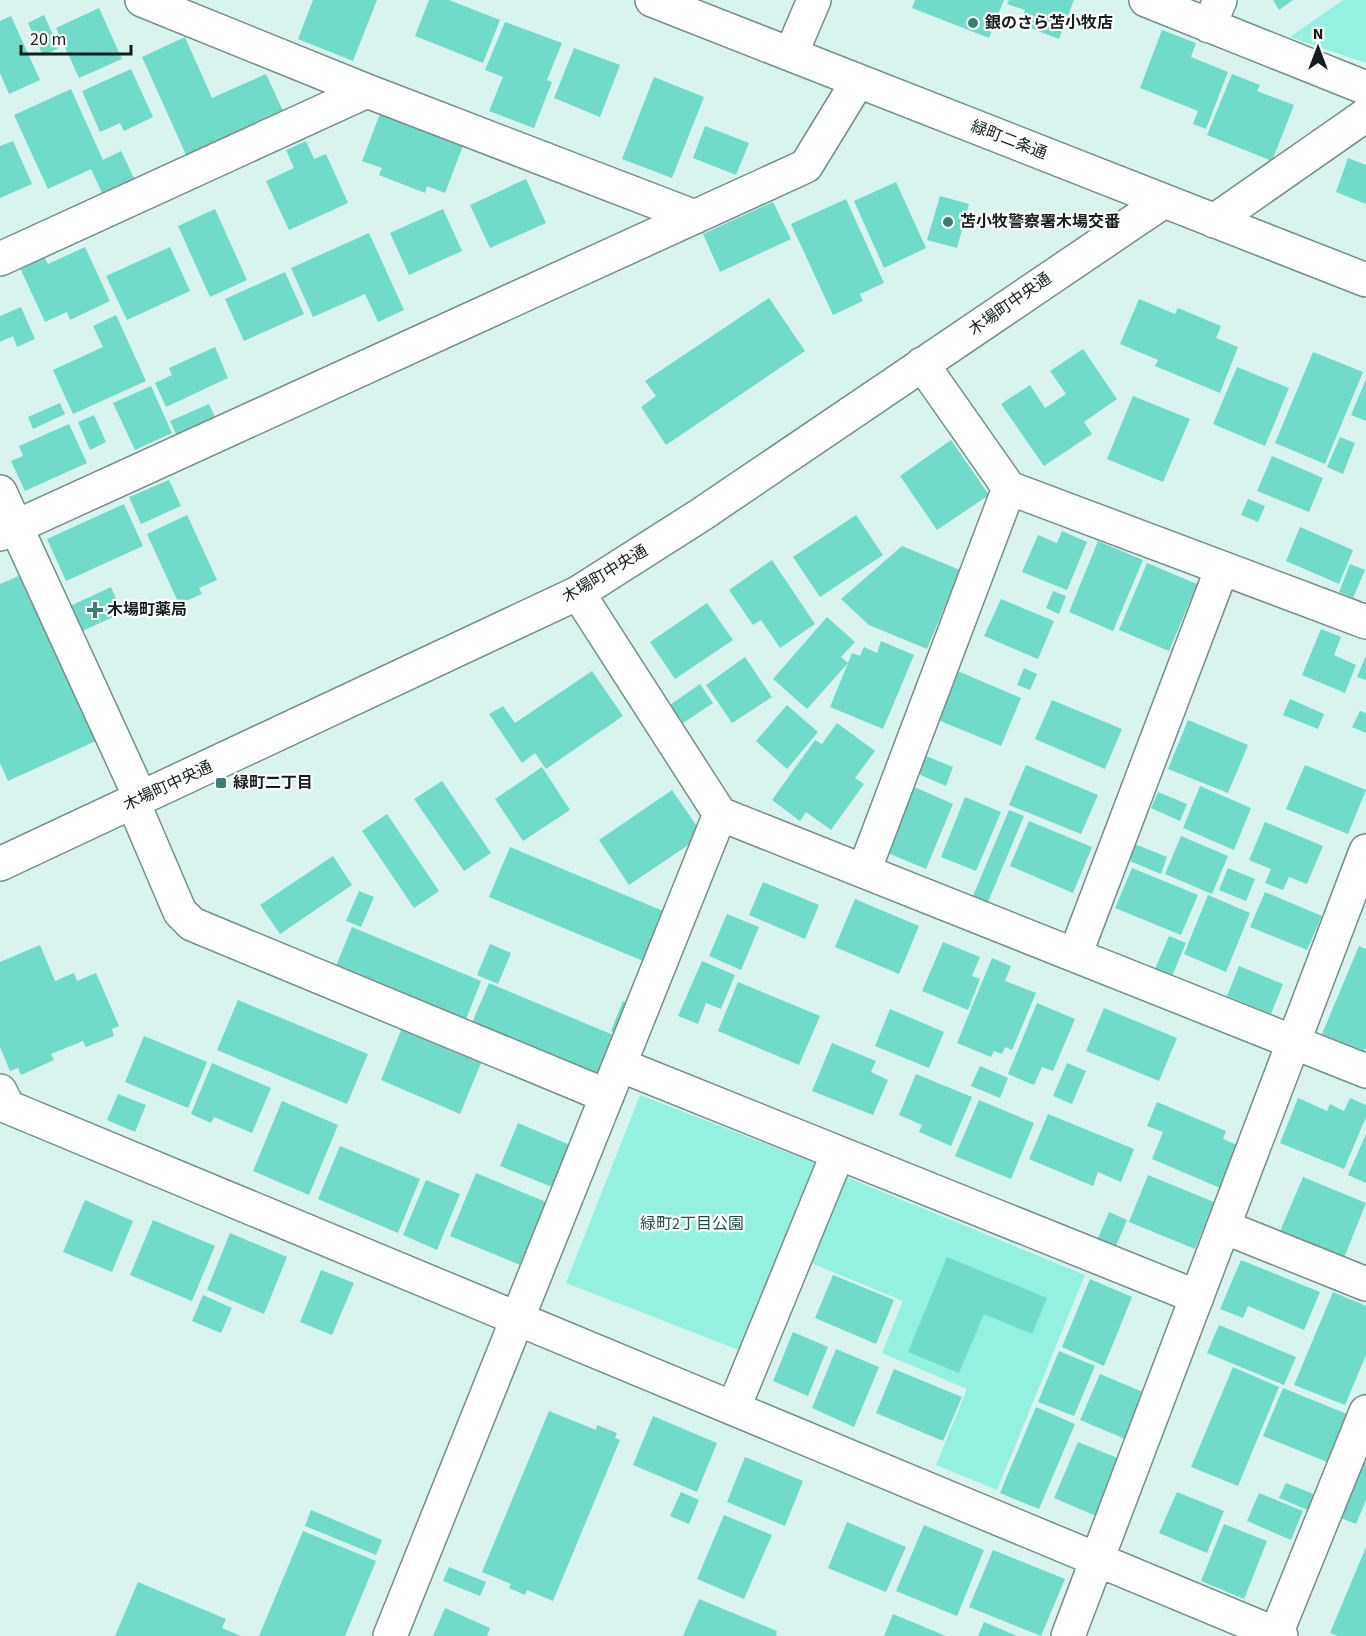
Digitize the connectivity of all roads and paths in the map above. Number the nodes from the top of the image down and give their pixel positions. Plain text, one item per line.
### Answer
1 (142, 0) edge
2 (652, 0) edge
3 (813, 0) edge
4 (1146, 0) edge
5 (1215, 13) edge
6 (791, 54) junction
7 (858, 81) junction
8 (1366, 88) edge
9 (367, 91) junction
10 (1366, 115) edge
11 (1164, 201) junction
12 (695, 217) junction
13 (1214, 220) junction
14 (0, 259) edge
15 (1366, 280) edge
16 (922, 364) junction
17 (1009, 488) junction
18 (0, 492) edge
19 (8, 530) edge
20 (1222, 568) junction
21 (578, 593) junction
22 (1366, 622) edge
23 (137, 801) junction
24 (720, 814) junction
25 (1366, 851) edge
26 (0, 864) edge
27 (864, 871) junction
28 (1075, 955) junction
29 (1294, 1043) junction
30 (620, 1065) junction
31 (1366, 1071) edge
32 (0, 1091) edge
33 (607, 1096) junction
34 (838, 1153) junction
35 (1224, 1227) junction
36 (1366, 1284) edge
37 (1197, 1297) junction
38 (518, 1318) junction
39 (734, 1407) junction
40 (1366, 1412) edge
41 (1097, 1559) junction
42 (1279, 1635) edge
43 (390, 1636) edge
44 (1068, 1636) edge

1 - 9 street
2 - 6 street, 緑町二条通
3 - 6 street
4 - 5 street
5 - 8 street
6 - 7 street, 緑町二条通
7 - 11 street, 緑町二条通
7 - 12 street
9 - 12 street
9 - 14 street
10 - 13 street
11 - 13 street, 緑町二条通
11 - 16 street, 木場町中央通
12 - 19 street
13 - 15 street, 緑町二条通
16 - 17 street
16 - 21 street, 木場町中央通
17 - 20 street
17 - 27 street
18 - 19 street
19 - 23 street
20 - 22 street
20 - 28 street
21 - 23 street, 木場町中央通
21 - 24 street
23 - 26 street, 木場町中央通
23 - 33 street
24 - 27 street
24 - 30 street
25 - 29 street
27 - 28 street
28 - 29 street
29 - 31 street
29 - 35 street
30 - 33 street
30 - 34 street
32 - 38 street
33 - 38 street
34 - 37 street
34 - 39 street
35 - 36 street
35 - 37 street
37 - 41 street
38 - 39 street
38 - 43 street
39 - 41 street
40 - 42 street
41 - 42 street
41 - 44 street

